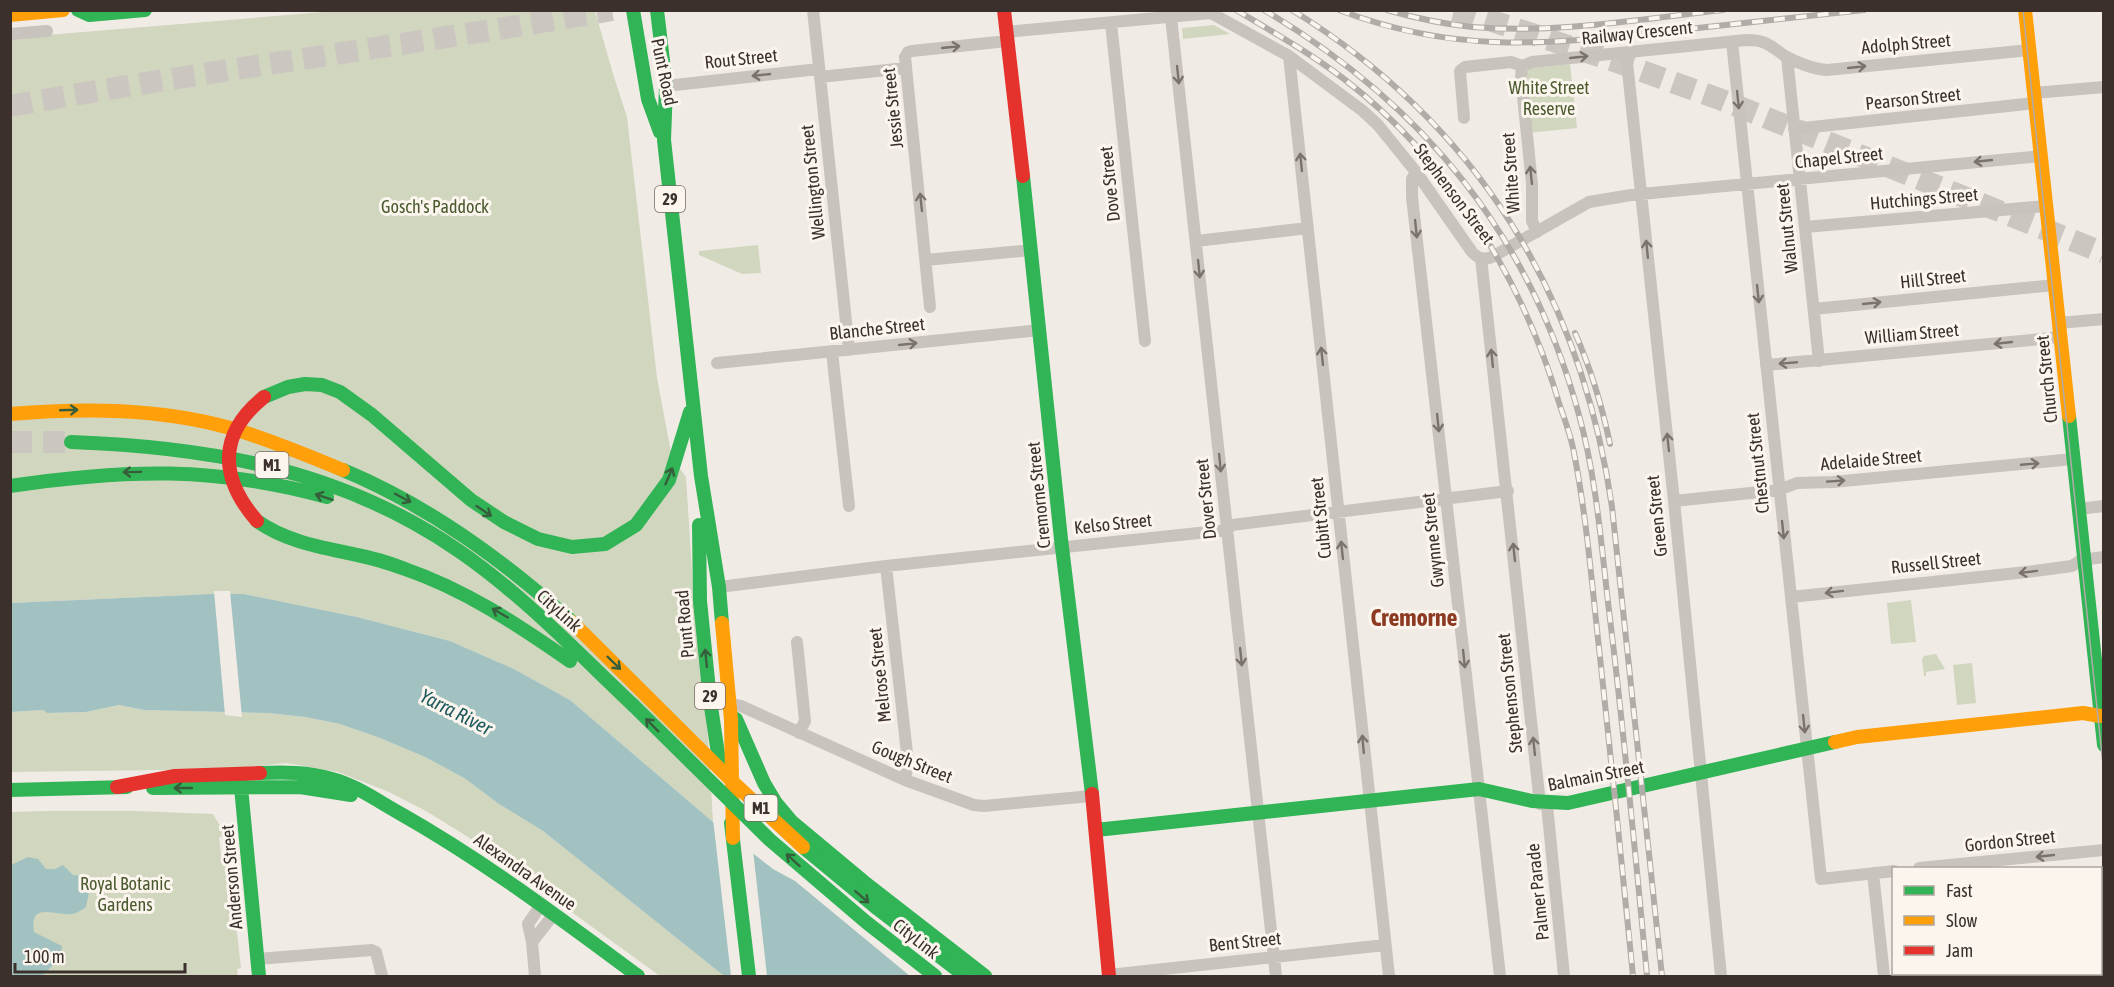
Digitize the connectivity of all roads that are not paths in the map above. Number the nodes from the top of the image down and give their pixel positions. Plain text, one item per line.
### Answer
1 (63, 10) edge
2 (78, 10) edge
3 (145, 10) edge
4 (633, 10) edge
5 (657, 10) edge
6 (813, 10) edge
7 (1004, 10) edge
8 (2027, 11) edge
9 (10, 15) edge
10 (1171, 17) junction
11 (1111, 22) junction
12 (47, 31) dead end
13 (10, 34) edge
14 (1007, 37) junction
15 (1732, 42) junction
16 (2030, 50) junction
17 (1626, 53) junction
18 (1289, 56) junction
19 (1787, 57) junction
20 (1522, 66) junction
21 (906, 68) junction
22 (820, 73) junction
23 (666, 86) junction
24 (2103, 87) edge
25 (2035, 98) junction
26 (1464, 118) dead end
27 (1794, 129) junction
28 (664, 141) junction
29 (2041, 156) junction
30 (1416, 172) junction
31 (1800, 180) junction
32 (1746, 185) junction
33 (1641, 195) junction
34 (2046, 206) junction
35 (1805, 227) junction
36 (1308, 228) junction
37 (1538, 232) junction
38 (1196, 241) junction
39 (1031, 250) junction
40 (1481, 258) junction
41 (926, 260) junction
42 (2055, 285) junction
43 (930, 307) dead end
44 (1814, 309) junction
45 (2103, 319) edge
46 (2059, 328) junction
47 (1040, 330) junction
48 (1145, 341) dead end
49 (849, 350) junction
50 (832, 352) junction
51 (1819, 361) junction
52 (717, 363) dead end
53 (1766, 365) junction
54 (693, 400) junction
55 (10, 414) edge
56 (70, 442) tunnel mouth
57 (2073, 459) junction
58 (701, 476) junction
59 (10, 486) edge
60 (1779, 490) junction
61 (1508, 491) junction
62 (1446, 499) junction
63 (1674, 501) junction
64 (849, 506) dead end
65 (2103, 506) edge
66 (2078, 509) junction
67 (1338, 512) junction
68 (1227, 530) junction
69 (1062, 548) junction
70 (457, 550) junction
71 (2103, 557) edge
72 (2084, 560) junction
73 (886, 566) junction
74 (719, 587) junction
75 (1791, 597) junction
76 (797, 642) dead end
77 (730, 704) junction
78 (633, 705) junction
79 (2102, 715) edge
80 (799, 733) junction
81 (2103, 745) edge
82 (1808, 748) junction
83 (1700, 773) junction
84 (240, 774) junction
85 (905, 780) junction
86 (117, 787) junction
87 (242, 788) junction
88 (1479, 789) junction
89 (10, 790) edge
90 (1091, 796) junction
91 (1369, 802) junction
92 (1544, 804) junction
93 (386, 805) junction
94 (1258, 813) junction
95 (732, 821) junction
96 (1096, 830) junction
97 (2103, 850) edge
98 (1929, 867) edge
99 (1892, 871) edge
100 (1873, 873) junction
101 (541, 905) junction
102 (554, 914) junction
103 (532, 942) junction
104 (1385, 945) junction
105 (1274, 957) junction
106 (257, 959) junction
107 (259, 976) edge
108 (382, 976) edge
109 (535, 976) edge
110 (638, 976) edge
111 (749, 976) edge
112 (935, 976) edge
113 (965, 976) edge
114 (985, 976) edge
115 (1109, 976) edge
116 (1275, 976) edge
117 (1389, 976) edge
118 (1500, 976) edge
119 (1564, 976) edge
120 (1721, 976) edge
121 (1884, 976) edge

1 - 9 main road
2 - 3 main road
4 - 28 main road, Punt Road / 29
5 - 23 main road, Punt Road / 29
6 - 22 street, Wellington Street
7 - 14 main road, Cremorne Street
8 - 16 main road, Church Street
10 - 11 street, Stephenson Street
10 - 18 street, Stephenson Street
10 -> 38 street, Dover Street
11 - 14 street, Stephenson Street
11 - 48 street, Dove Street
12 - 13 street
21 -> 14 street, Jessie Street
14 - 39 main road, Cremorne Street
15 - 17 street, Railway Crescent
15 - 19 street, Railway Crescent
15 -> 32 street, Chestnut Street
19 -> 16 street, Adolph Street
16 - 25 main road, Church Street
20 -> 17 street, Railway Crescent
17 - 33 street, Green Street
18 - 30 street, Stephenson Street
36 -> 18 street, Cubitt Street
19 - 27 street, Walnut Street
20 - 26 street
37 -> 20 street, White Street
21 - 22 street, Rout Street
41 -> 21 street, Jessie Street
22 -> 23 street, Rout Street
22 - 49 street, Wellington Street
23 - 28 main road, Punt Road / 29
24 - 25 street, Pearson Street
25 - 27 street, Pearson Street
25 - 29 main road, Church Street
27 - 31 street, Walnut Street
28 - 54 main road, Punt Road / 29
29 -> 31 street, Chapel Street
29 - 34 main road, Church Street
30 - 40 street, Stephenson Street
30 -> 62 street, Gwynne Street
31 - 32 street, Chapel Street
31 - 35 street, Walnut Street
32 - 33 street, Chapel Street
32 -> 53 street, Chestnut Street
33 - 37 street, Chapel Street
63 -> 33 street, Green Street
34 - 35 street, Hutchings Street
34 - 42 main road, Church Street
35 - 44 street, Walnut Street
36 - 38 street
67 -> 36 street, Cubitt Street
37 - 40 street, Chapel Street
38 -> 68 street, Dover Street
39 - 41 street
39 - 47 main road, Cremorne Street
61 -> 40 street, Stephenson Street
41 - 43 street, Jessie Street
44 -> 42 street, Hill Street
42 - 46 main road, Church Street
44 - 51 street, Walnut Street
45 - 46 street, William Street
46 -> 51 street, William Street
46 - 57 main road, Church Street
49 -> 47 street, Blanche Street
47 - 69 main road, Cremorne Street
49 - 50 street, Blanche Street
50 - 52 street, Blanche Street
50 - 64 street
51 -> 53 street, William Street
53 - 60 street, Chestnut Street
54 - 58 main road, Punt Road / 29
78 -> 54 main road, bridge
55 -> 113 main road, M1, bridge
56 - 70 main road, CityLink / M1
60 -> 57 street, Adelaide Street
57 - 66 main road, Church Street
58 - 74 main road, Punt Road / 29
95 -> 58 main road, Punt Road / 29
70 -> 59 main road
60 - 63 street, Adelaide Street
60 -> 75 street, Chestnut Street
61 - 62 street, Kelso Street
92 -> 61 street, Stephenson Street
62 - 67 street, Kelso Street
62 -> 88 street, Gwynne Street
63 - 83 street, Green Street
65 - 66 street
66 - 72 main road, Church Street
67 - 68 street, Kelso Street
91 -> 67 street, Cubitt Street
68 - 69 street, Kelso Street
68 -> 94 street, Dover Street
69 - 73 street, Kelso Street
69 - 90 main road, Cremorne Street
70 - 78 main road, CityLink / M1
71 - 72 street, Russell Street
72 -> 75 street, Russell Street
72 - 79 main road, Church Street
73 - 74 street, Kelso Street
73 - 85 street, Melrose Street
74 - 77 main road, Punt Road / 29
75 -> 82 street, Chestnut Street
76 - 80 street
77 - 80 street, Gough Street
77 - 95 main road, Punt Road / 29
77 - 114 main road
112 -> 78 main road, CityLink / M1, bridge
79 - 81 main road, Church Street
79 - 82 main road, Balmain Street
80 - 85 street, Gough Street
82 - 83 main road, Balmain Street
82 - 100 street, Chestnut Street
83 - 92 main road, Balmain Street
83 - 120 street, Green Street
84 - 86 main road, Alexandra Avenue
84 - 87 main road, Anderson Street
84 - 93 main road, Alexandra Avenue
85 - 90 street, Gough Street
87 -> 86 main road, Alexandra Avenue
86 - 89 main road, Alexandra Avenue
87 - 93 main road, Alexandra Avenue
87 - 106 main road, Anderson Street
88 - 91 main road, Balmain Street
88 - 92 main road, Balmain Street
88 - 118 street, Gwynne Street
90 - 96 main road, Cremorne Street
91 - 94 main road, Balmain Street
91 - 104 street, Cubitt Street
92 - 119 street, Palmer Parade
93 - 101 main road, Alexandra Avenue
94 - 96 main road, Balmain Street
94 - 105 street, Dover Street
95 - 111 main road, Punt Road / 29
96 - 115 main road, Cremorne Street
97 -> 98 street, Gordon Street
99 - 100 street
100 - 121 street
101 - 102 main road, Alexandra Avenue
101 - 103 street
102 - 103 street
102 - 110 main road, Alexandra Avenue
103 - 109 street
104 - 105 street, Bent Street
104 - 117 street, Cubitt Street
105 - 115 street, Bent Street
105 - 116 street, Dover Street
106 - 107 main road, Anderson Street
106 - 108 street

